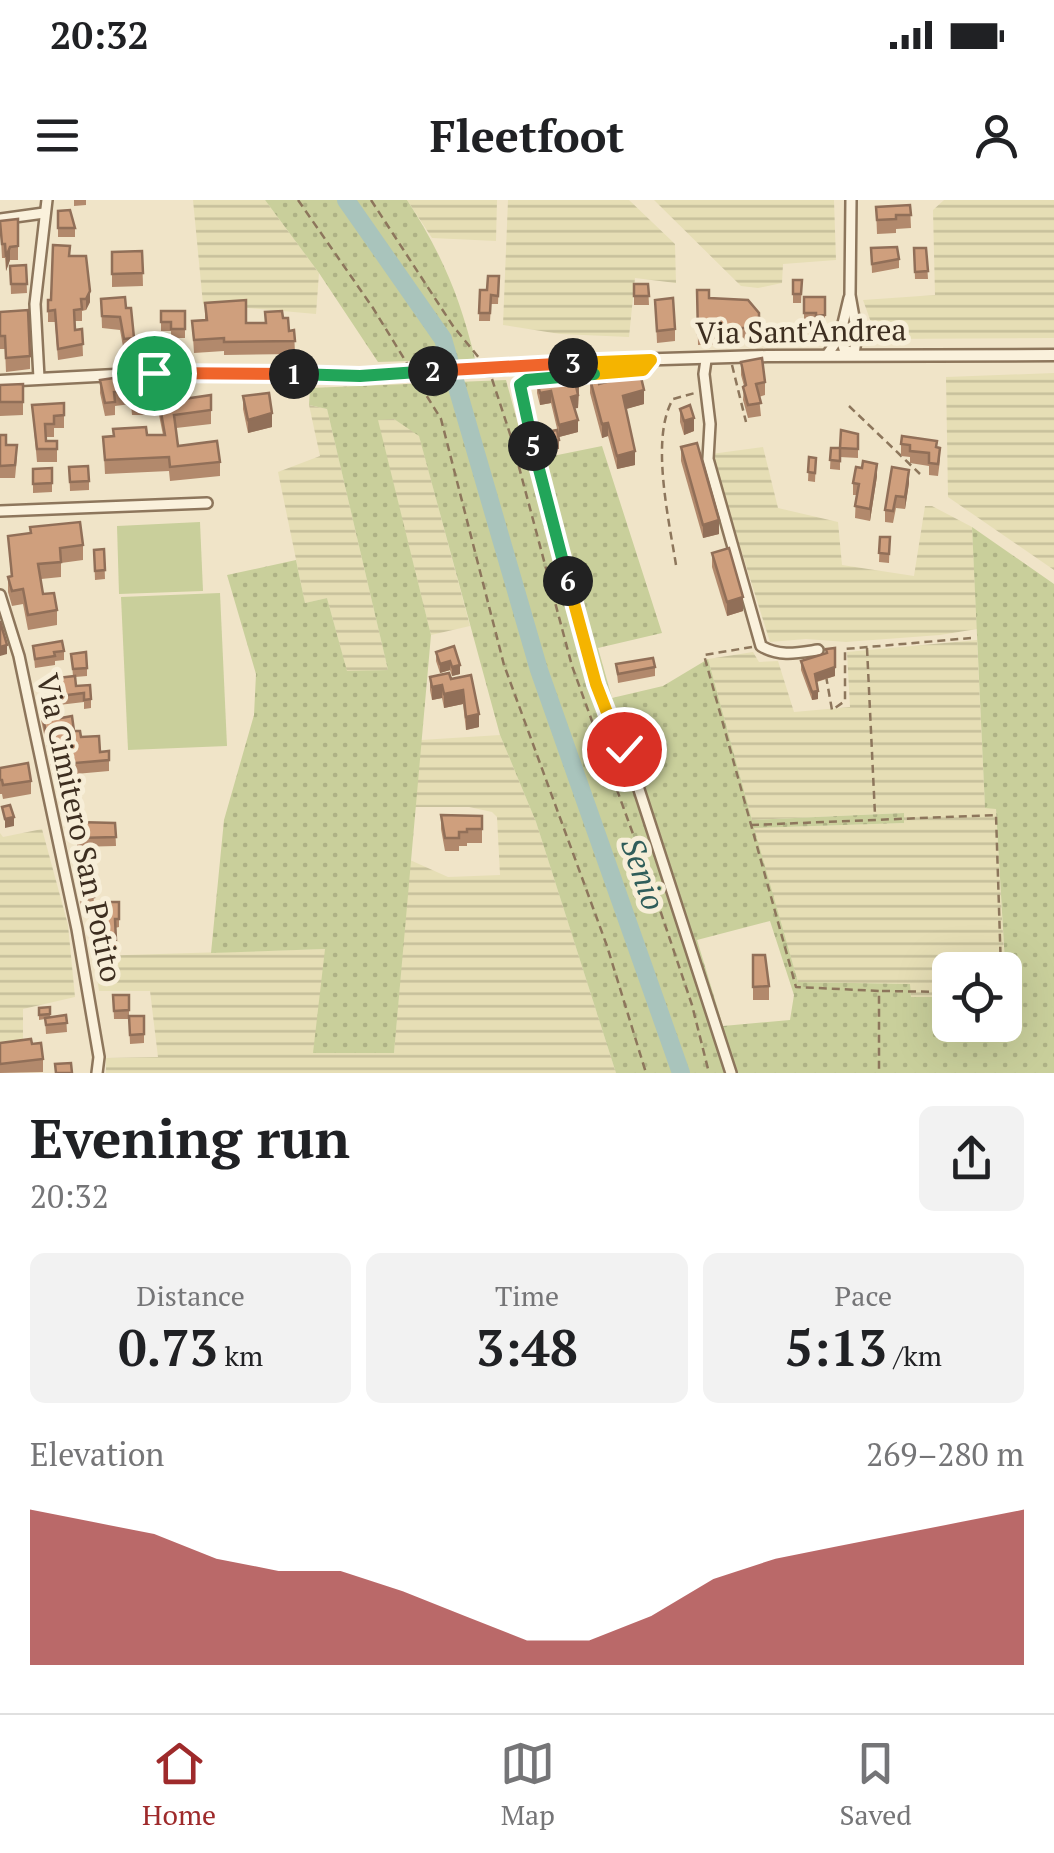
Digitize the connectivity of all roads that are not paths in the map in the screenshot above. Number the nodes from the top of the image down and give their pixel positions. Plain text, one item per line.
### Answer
1 (47, 200) edge
2 (852, 200) edge
3 (44, 213) junction
4 (0, 219) edge
5 (850, 295) junction
6 (857, 334) junction
7 (840, 336) junction
8 (854, 354) junction
9 (1054, 354) edge
10 (827, 355) junction
11 (874, 355) junction
12 (651, 360) junction
13 (706, 360) junction
14 (38, 378) junction
15 (0, 381) edge
16 (207, 503) dead end
17 (0, 511) edge
18 (0, 595) edge
19 (818, 650) road end
20 (97, 1073) edge
21 (731, 1073) edge

1 - 3 street
2 - 5 street
3 - 4 street
3 - 14 street
5 - 6 street
5 - 7 street
6 - 8 street
6 - 11 street
7 - 8 street
7 - 10 street
8 - 10 street, Via Sant'Andrea
8 - 11 street, Via Sant'Andrea
9 - 11 street, Via Sant'Andrea
10 - 13 street, Via Sant'Andrea
12 - 13 street, Via Sant'Andrea
12 - 14 street, Via Sant'Andrea
12 - 21 street
13 - 19 street
14 - 15 street, Via Sant'Andrea
16 - 17 street
18 - 20 street, Via Cimitero San Potito

